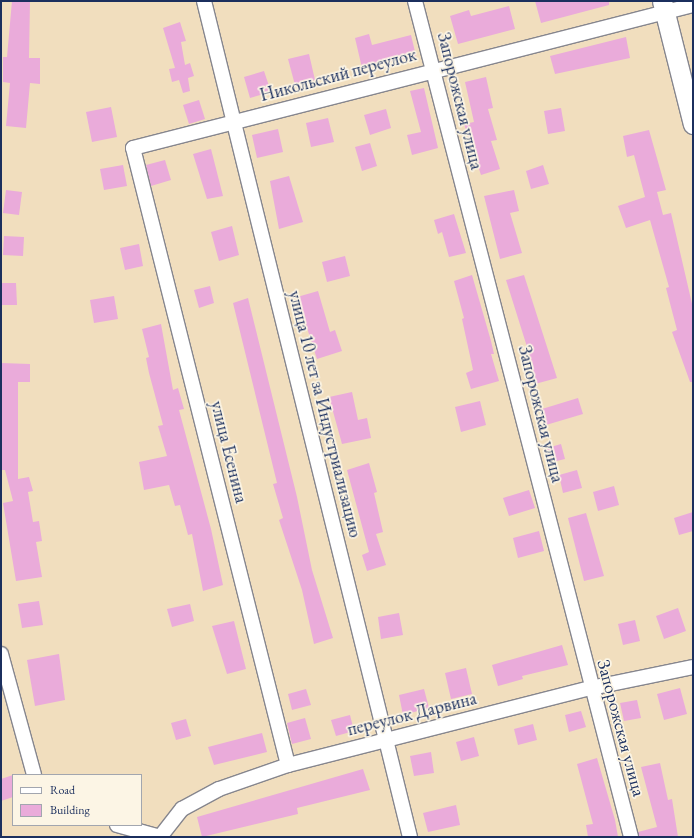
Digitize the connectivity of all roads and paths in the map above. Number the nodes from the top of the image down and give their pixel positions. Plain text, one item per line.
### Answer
1 (204, 1) edge
2 (415, 1) edge
3 (693, 5) edge
4 (663, 7) edge
5 (433, 70) junction
6 (234, 122) junction
7 (693, 124) edge
8 (133, 148) joint
9 (1, 654) edge
10 (693, 667) edge
11 (591, 688) junction
12 (386, 740) junction
13 (288, 765) junction
14 (34, 774) edge
15 (121, 826) edge
16 (160, 837) edge
17 (410, 837) edge
18 (631, 837) edge

1 - 6 street, улица 10 лет за Индустриализацию
2 - 5 street, Запорожская улица
3 - 4 street, Никольский переулок
4 - 5 street, Никольский переулок
4 - 7 street
5 - 6 street, Никольский переулок
5 - 11 street, Запорожская улица
6 - 8 street, Никольский переулок
6 - 12 street, улица 10 лет за Индустриализацию
8 - 13 street, улица Есенина
9 - 14 street
10 - 11 street, переулок Дарвина
11 - 12 street, переулок Дарвина
11 - 18 street, Запорожская улица
12 - 13 street, переулок Дарвина
12 - 17 street, улица 10 лет за Индустриализацию
13 - 16 street, переулок Дарвина
15 - 16 street

